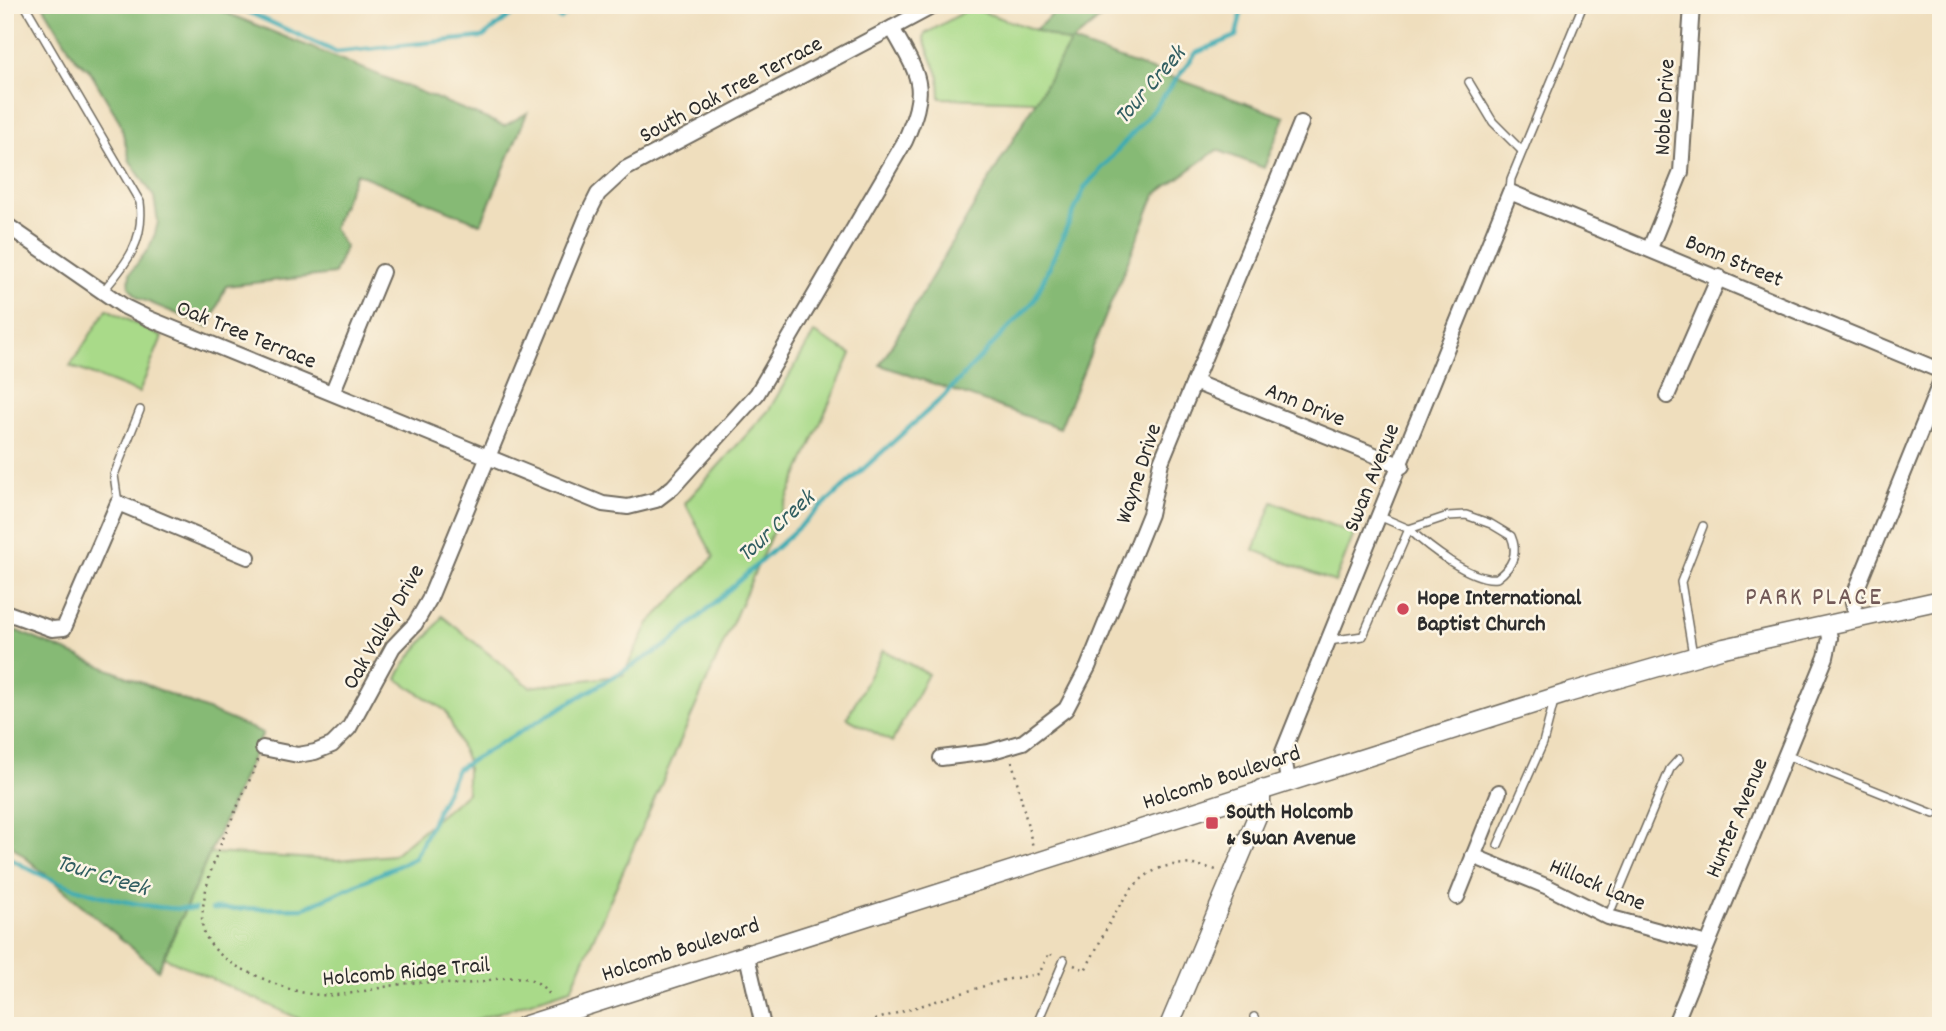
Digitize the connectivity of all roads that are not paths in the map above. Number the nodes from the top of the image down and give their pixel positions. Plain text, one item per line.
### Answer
1 (935, 5) edge
2 (1583, 5) edge
3 (1692, 5) edge
4 (26, 7) dead end
5 (892, 28) junction
6 (1469, 82) dead end
7 (1301, 123) dead end
8 (1522, 151) junction
9 (1510, 192) junction
10 (5, 224) edge
11 (1650, 248) junction
12 (382, 272) dead end
13 (1719, 277) junction
14 (103, 292) junction
15 (1941, 371) edge
16 (1941, 381) edge
17 (1194, 382) junction
18 (333, 391) junction
19 (1668, 396) dead end
20 (140, 410) dead end
21 (488, 457) junction
22 (1402, 466) junction
23 (118, 502) junction
24 (1381, 517) junction
25 (1703, 526) dead end
26 (1409, 529) junction
27 (248, 556) dead end
28 (1941, 600) edge
29 (5, 612) edge
30 (1857, 618) junction
31 (1827, 624) junction
32 (1329, 641) junction
33 (1693, 656) junction
34 (1555, 697) junction
35 (263, 748) road end
36 (1786, 754) junction
37 (941, 758) dead end
38 (1679, 759) dead end
39 (1288, 780) junction
40 (1261, 789) junction
41 (1499, 792) dead end
42 (1934, 814) dead end
43 (1498, 845) dead end
44 (1473, 856) junction
45 (1457, 897) dead end
46 (1608, 916) junction
47 (1707, 944) junction
48 (746, 953) junction
49 (1064, 960) road end
50 (1254, 1017) dead end
51 (523, 1026) edge
52 (763, 1026) edge
53 (1036, 1026) edge
54 (1170, 1026) edge
55 (1260, 1026) edge
56 (1674, 1026) edge

1 - 5 street
2 - 8 lane
3 - 11 street, Noble Drive
4 - 14 lane
5 - 21 street, South Oak Tree Terrace
5 - 21 street
6 - 8 lane
7 - 17 street, Wayne Drive
8 - 9 lane
9 - 11 street, Bonn Street
9 - 22 street, Swan Avenue
10 - 14 street, Oak Tree Terrace
11 - 13 street, Bonn Street
12 - 18 street
13 - 15 street, Bonn Street
13 - 19 street
14 - 18 street, Oak Tree Terrace
16 - 30 street
17 - 22 street, Ann Drive
17 - 37 street, Wayne Drive
18 - 21 street, Oak Tree Terrace
20 - 23 lane
21 - 35 street, Oak Valley Drive
22 - 24 street, Swan Avenue
23 - 27 street
23 - 29 street
24 - 26 lane
24 - 32 street, Swan Avenue
25 - 33 lane
26 - 26 lane
26 - 32 lane
28 - 30 street, Holcomb Boulevard
30 - 31 street, Holcomb Boulevard
31 - 33 street, Holcomb Boulevard
31 - 36 street, Hunter Avenue
32 - 39 street, Swan Avenue
33 - 34 street, Holcomb Boulevard
34 - 39 street, Holcomb Boulevard
34 - 43 lane
36 - 42 lane
36 - 47 street, Hunter Avenue
38 - 46 lane
39 - 40 street, Holcomb Boulevard
40 - 48 street, Holcomb Boulevard
40 - 54 street
41 - 44 street
44 - 45 street
44 - 46 street, Hillock Lane
46 - 47 street, Hillock Lane
47 - 56 street, Hunter Avenue
48 - 51 street, Holcomb Boulevard
48 - 52 street
49 - 53 lane
50 - 55 lane

